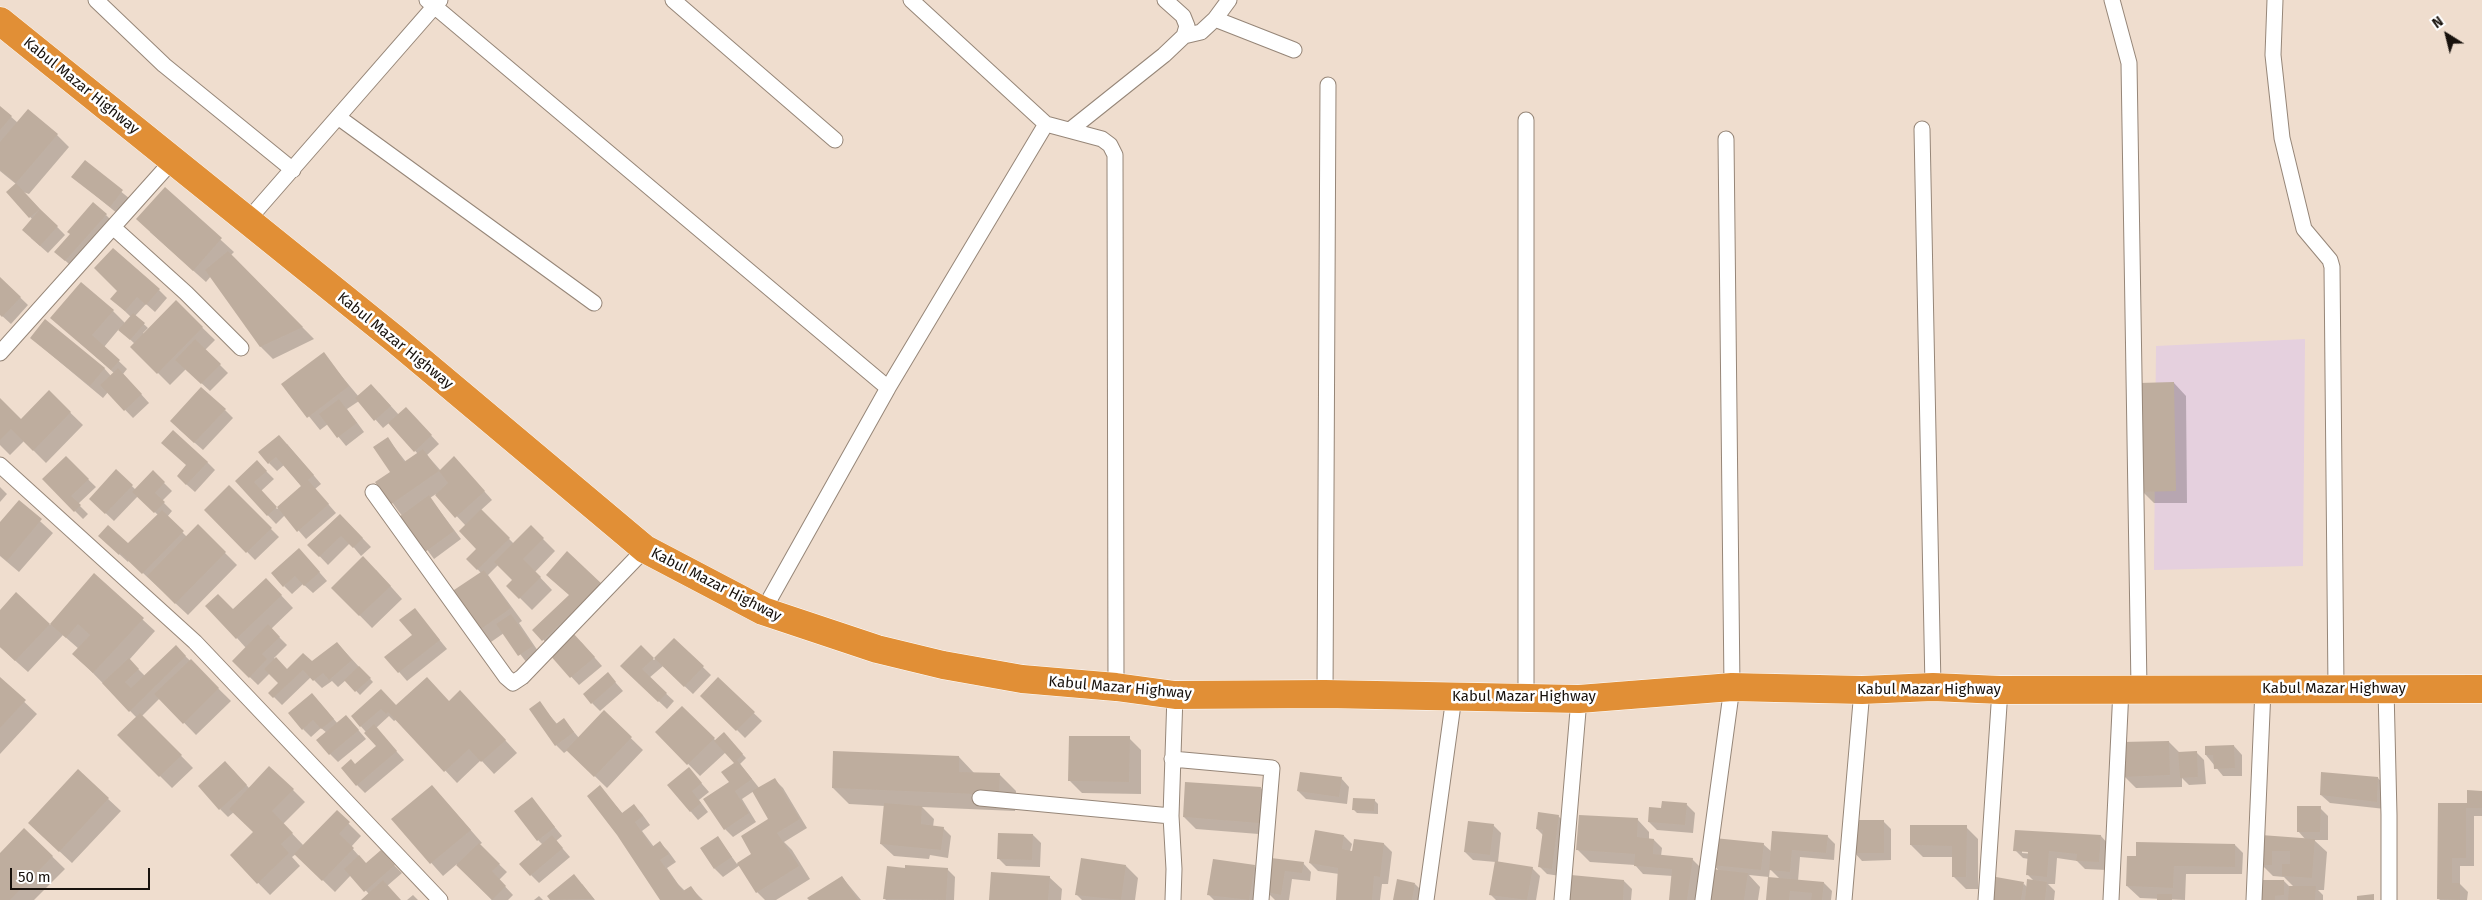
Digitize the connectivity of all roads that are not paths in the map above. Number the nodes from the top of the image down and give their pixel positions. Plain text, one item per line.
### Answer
1 (96, 0) edge
2 (673, 0) edge
3 (912, 0) edge
4 (1165, 0) edge
5 (1229, 0) edge
6 (2112, 0) edge
7 (2274, 0) edge
8 (434, 2) edge
9 (1216, 19) junction
10 (0, 21) edge
11 (1184, 36) junction
12 (1294, 50) dead end
13 (1328, 85) dead end
14 (338, 117) junction
15 (1526, 120) dead end
16 (1046, 124) junction
17 (1922, 129) dead end
18 (1070, 130) junction
19 (1726, 139) dead end
20 (836, 140) dead end
21 (173, 160) junction
22 (294, 170) junction
23 (247, 221) junction
24 (114, 228) junction
25 (594, 303) dead end
26 (241, 348) dead end
27 (0, 352) edge
28 (888, 388) junction
29 (0, 465) edge
30 (373, 492) dead end
31 (645, 549) junction
32 (763, 611) junction
33 (1116, 686) junction
34 (1732, 687) junction
35 (1933, 687) junction
36 (2130, 689) junction
37 (2264, 689) junction
38 (2336, 689) junction
39 (2386, 689) junction
40 (2482, 689) edge
41 (1862, 690) junction
42 (2000, 690) junction
43 (1325, 694) junction
44 (1175, 695) junction
45 (1526, 696) junction
46 (1454, 697) junction
47 (1579, 699) junction
48 (1172, 760) junction
49 (980, 798) dead end
50 (1171, 816) junction
51 (440, 900) edge
52 (1173, 900) edge
53 (1261, 900) edge
54 (1426, 900) edge
55 (1562, 900) edge
56 (1703, 900) edge
57 (1844, 900) edge
58 (1986, 900) edge
59 (2111, 900) edge
60 (2254, 900) edge
61 (2388, 900) edge

1 - 22 street
2 - 20 street
3 - 16 street
4 - 11 street
5 - 9 street
6 - 36 street
7 - 38 street
8 - 14 street
8 - 28 street
9 - 11 street
9 - 12 street
10 - 21 highway, Kabul Mazar Highway
11 - 18 street
13 - 43 street
14 - 22 street
14 - 25 street
15 - 45 street
16 - 18 street
16 - 28 street
17 - 35 street
18 - 33 street
19 - 34 street
21 - 23 highway, Kabul Mazar Highway
21 - 24 street
22 - 23 street
23 - 31 highway, Kabul Mazar Highway
24 - 26 street
24 - 27 street
28 - 32 street
29 - 51 street
30 - 31 street
31 - 32 highway, Kabul Mazar Highway
32 - 33 highway, Kabul Mazar Highway
33 - 44 highway, Kabul Mazar Highway
34 - 41 highway, Kabul Mazar Highway
34 - 47 highway, Kabul Mazar Highway
34 - 56 street
35 - 41 highway, Kabul Mazar Highway
35 - 42 highway, Kabul Mazar Highway
36 - 37 highway, Kabul Mazar Highway
36 - 42 highway, Kabul Mazar Highway
36 - 59 street
37 - 38 highway, Kabul Mazar Highway
37 - 60 street
38 - 39 highway, Kabul Mazar Highway
39 - 40 highway, Kabul Mazar Highway
39 - 61 street
41 - 57 street
42 - 58 street
43 - 44 highway, Kabul Mazar Highway
43 - 46 highway, Kabul Mazar Highway
44 - 48 street
45 - 46 highway, Kabul Mazar Highway
45 - 47 highway, Kabul Mazar Highway
46 - 54 street
47 - 55 street
48 - 50 street
48 - 53 street
49 - 50 street
50 - 52 street

